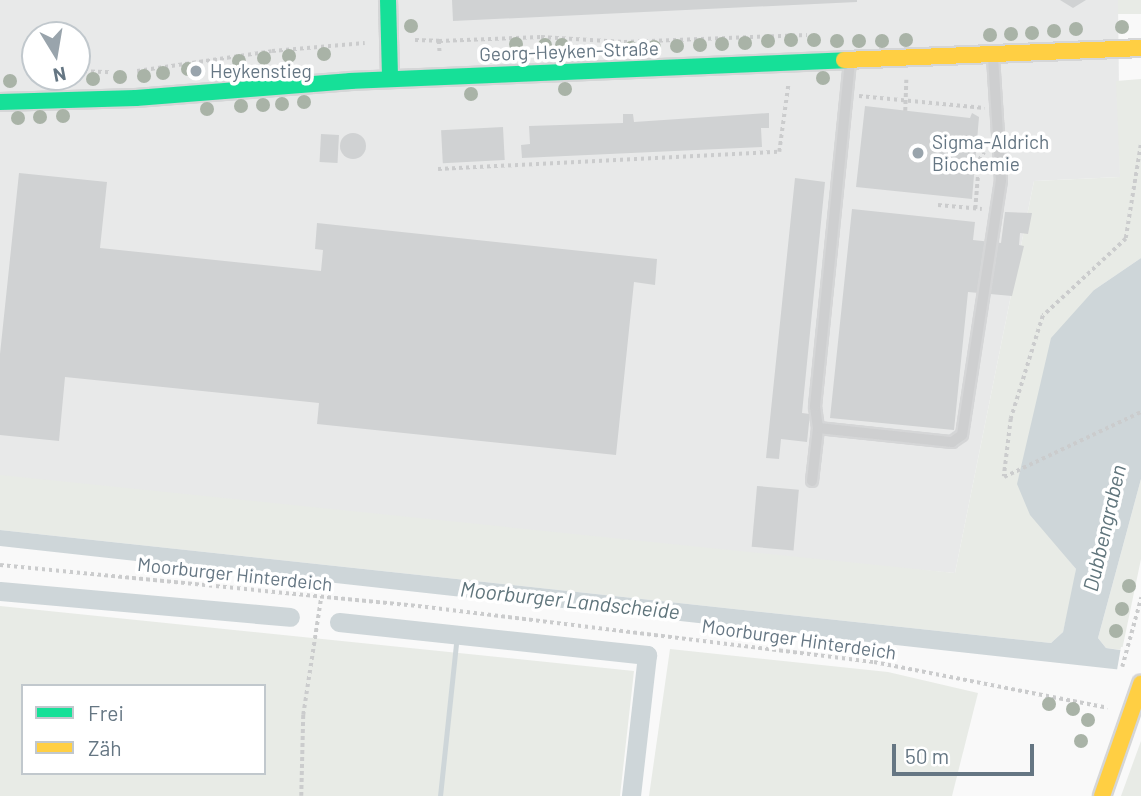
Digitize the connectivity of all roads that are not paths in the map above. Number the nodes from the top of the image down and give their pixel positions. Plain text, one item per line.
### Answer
1 (388, 0) edge
2 (1141, 48) edge
3 (993, 54) junction
4 (850, 60) junction
5 (390, 79) junction
6 (0, 102) edge
7 (818, 428) junction
8 (812, 481) dead end
9 (1141, 684) edge
10 (1102, 796) edge

1 - 5 main road
2 - 3 main road, Georg-Heyken-Straße
3 - 4 main road, Georg-Heyken-Straße
3 - 7 lane
4 - 5 main road, Georg-Heyken-Straße
4 - 7 lane
5 - 6 main road, Georg-Heyken-Straße
7 - 8 lane
9 - 10 main road

